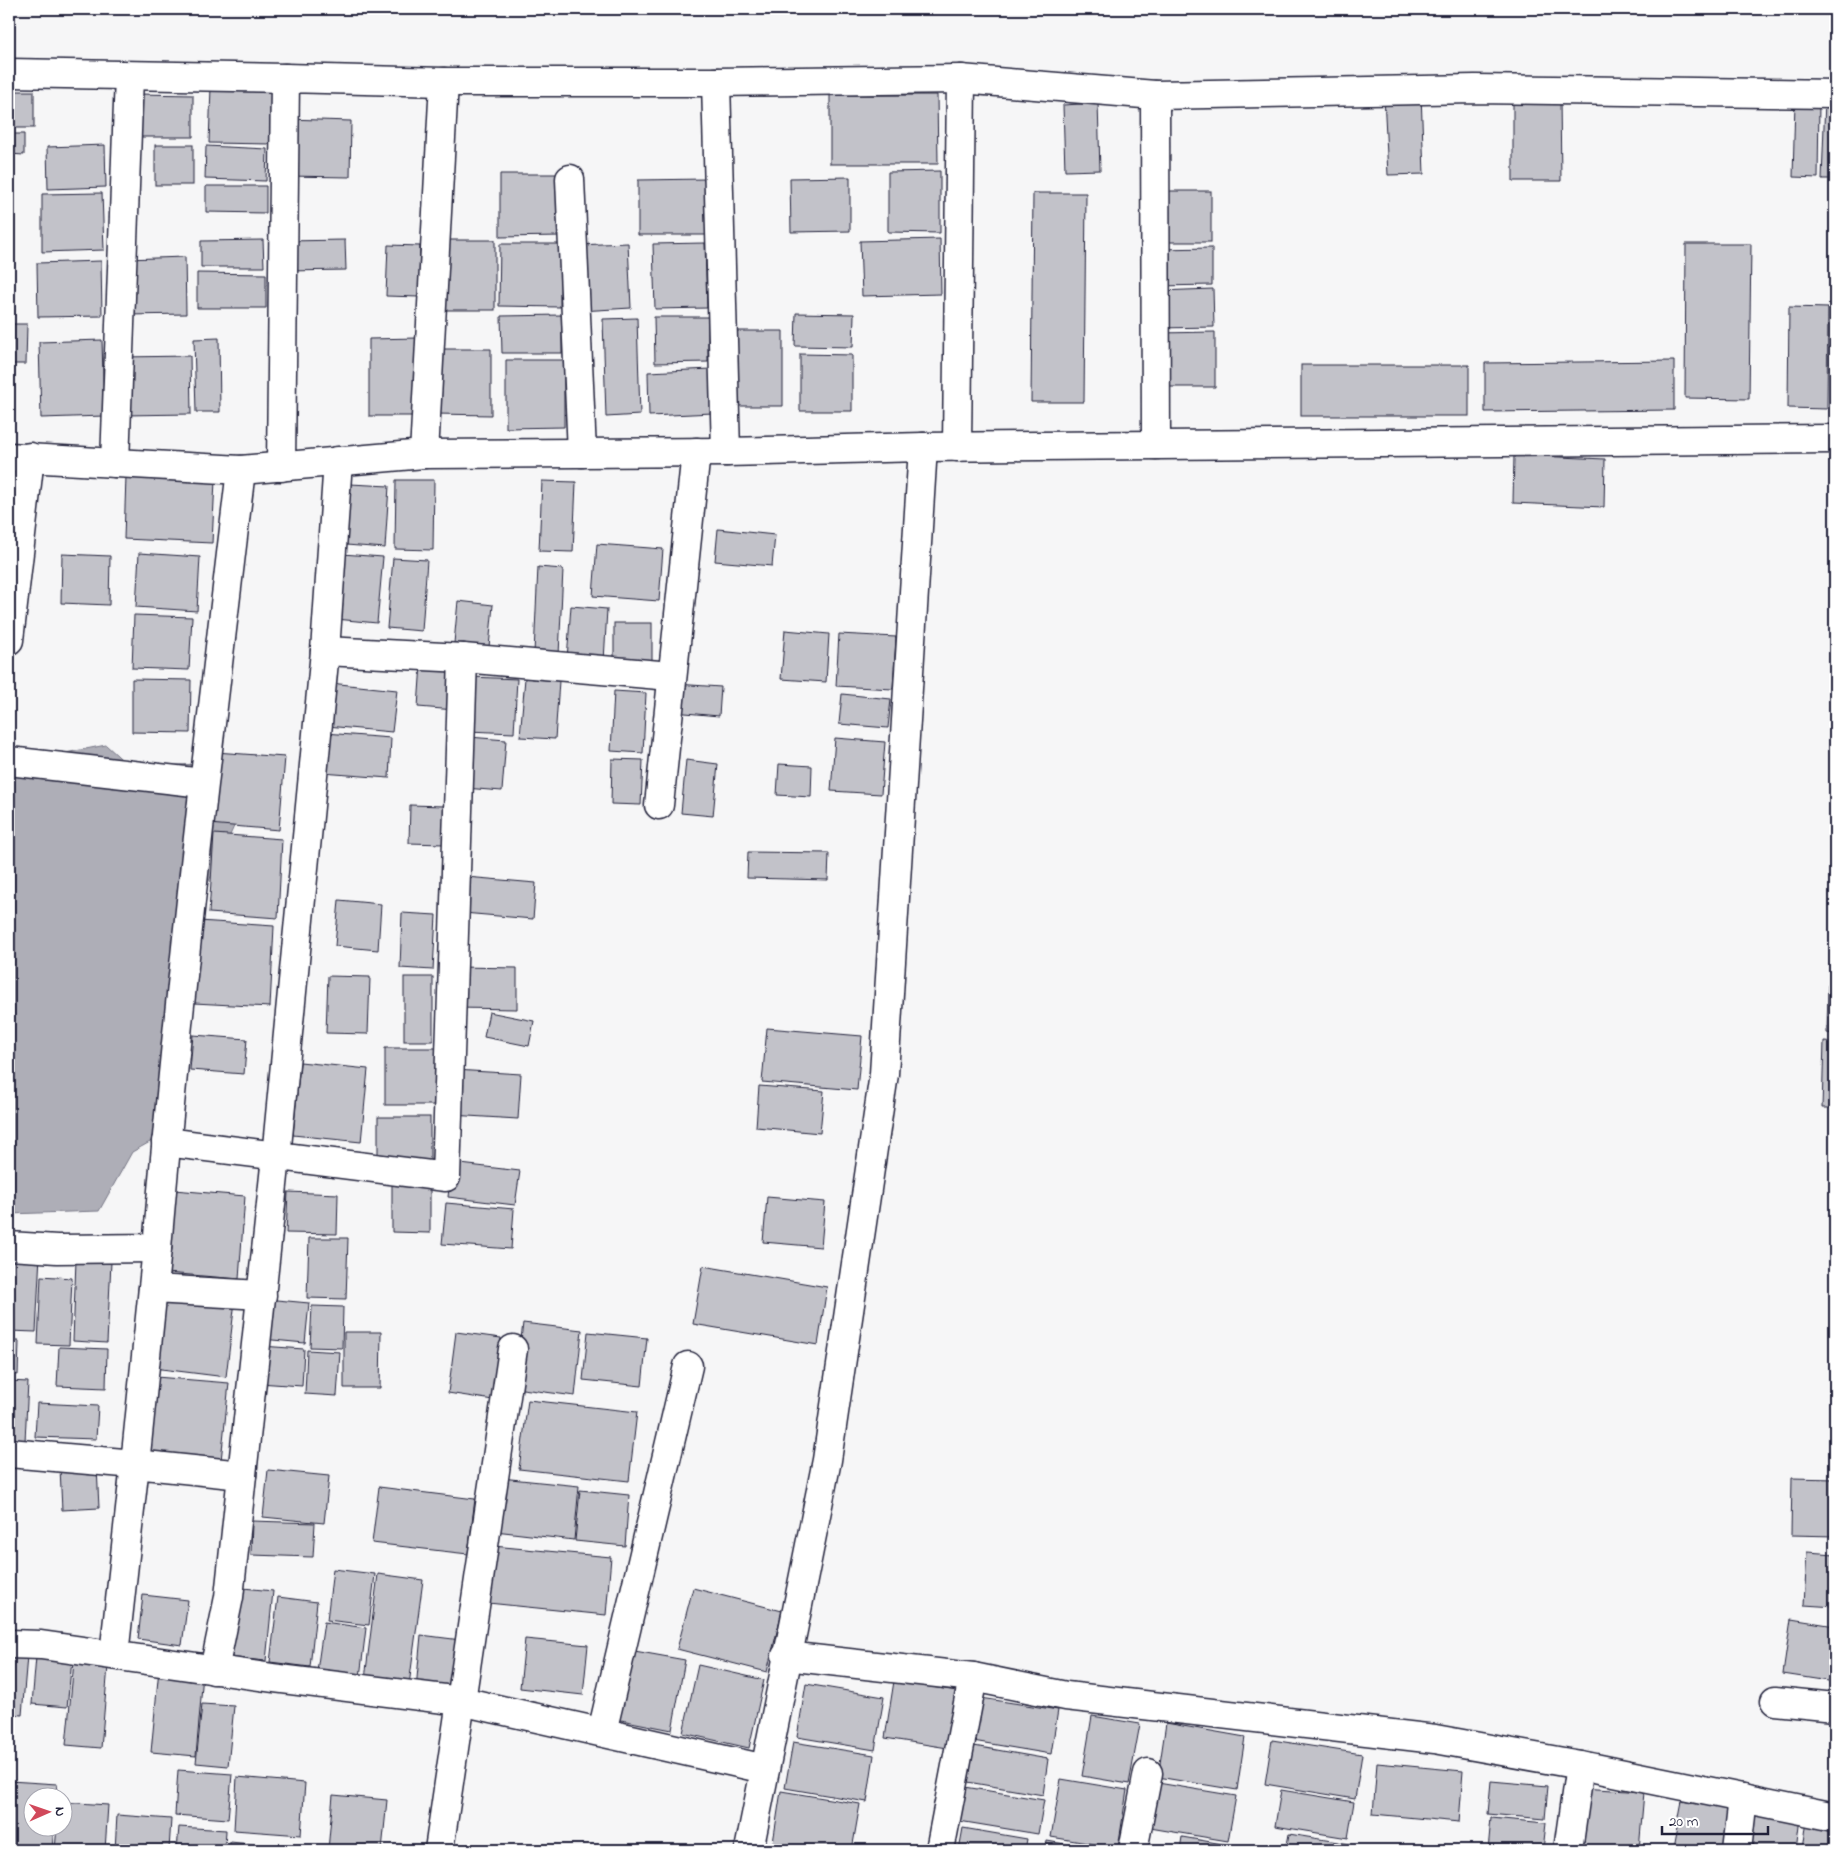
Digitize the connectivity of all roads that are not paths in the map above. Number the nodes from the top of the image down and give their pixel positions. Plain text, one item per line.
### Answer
1 (9, 73) edge
2 (129, 76) junction
3 (285, 78) junction
4 (961, 79) junction
5 (444, 82) junction
6 (716, 82) junction
7 (1835, 94) edge
8 (1155, 95) junction
9 (570, 179) dead end
10 (1835, 439) edge
11 (1156, 445) junction
12 (923, 447) junction
13 (957, 447) junction
14 (696, 452) junction
15 (726, 452) junction
16 (582, 453) junction
17 (424, 454) junction
18 (19, 457) edge
19 (338, 461) junction
20 (115, 463) junction
21 (281, 466) junction
22 (242, 470) junction
23 (9, 640) edge
24 (324, 651) junction
25 (463, 658) junction
26 (672, 676) junction
27 (9, 760) edge
28 (203, 783) junction
29 (659, 805) dead end
30 (166, 1142) junction
31 (276, 1157) junction
32 (9, 1246) edge
33 (157, 1248) junction
34 (153, 1289) junction
35 (262, 1295) junction
36 (513, 1349) dead end
37 (688, 1366) dead end
38 (9, 1453) edge
39 (135, 1464) junction
40 (242, 1475) junction
41 (9, 1644) edge
42 (114, 1655) junction
43 (786, 1656) junction
44 (214, 1670) junction
45 (973, 1677) junction
46 (461, 1700) junction
47 (1775, 1701) dead end
48 (1835, 1707) edge
49 (602, 1732) junction
50 (1580, 1765) junction
51 (765, 1769) junction
52 (1148, 1773) dead end
53 (1744, 1798) junction
54 (1835, 1818) edge
55 (438, 1850) edge
56 (749, 1850) edge
57 (940, 1850) edge
58 (1133, 1850) edge
59 (1568, 1850) edge
60 (1737, 1850) edge

1 - 2 street
2 - 3 street
2 - 20 street
3 - 5 street
3 - 21 street
4 - 6 street
4 - 8 street
4 - 13 street
5 - 6 street
5 - 17 street
6 - 15 street
7 - 8 street
8 - 11 street
9 - 16 street
10 - 11 street
11 - 13 street
12 - 13 street
12 - 15 street
12 - 43 street
14 - 15 street
14 - 16 street
14 - 26 street
16 - 17 street
17 - 19 street
18 - 20 street
18 - 23 street
19 - 21 street
19 - 24 street
20 - 22 street
21 - 22 street
22 - 28 street
24 - 25 street
24 - 31 street
25 - 26 street
25 - 31 street
26 - 29 street
27 - 28 street
28 - 30 street
30 - 31 street
30 - 33 street
31 - 35 street
32 - 33 street
33 - 34 street
34 - 35 street
34 - 39 street
35 - 40 street
36 - 46 street
37 - 49 street
38 - 39 street
39 - 40 street
39 - 42 street
40 - 44 street
41 - 42 street
42 - 44 street
43 - 45 street
43 - 51 street
44 - 46 street
45 - 50 street
45 - 57 street
46 - 49 street
46 - 55 street
47 - 48 street
49 - 51 street
50 - 53 street
50 - 59 street
51 - 56 street
52 - 58 street
53 - 54 street
53 - 60 street

